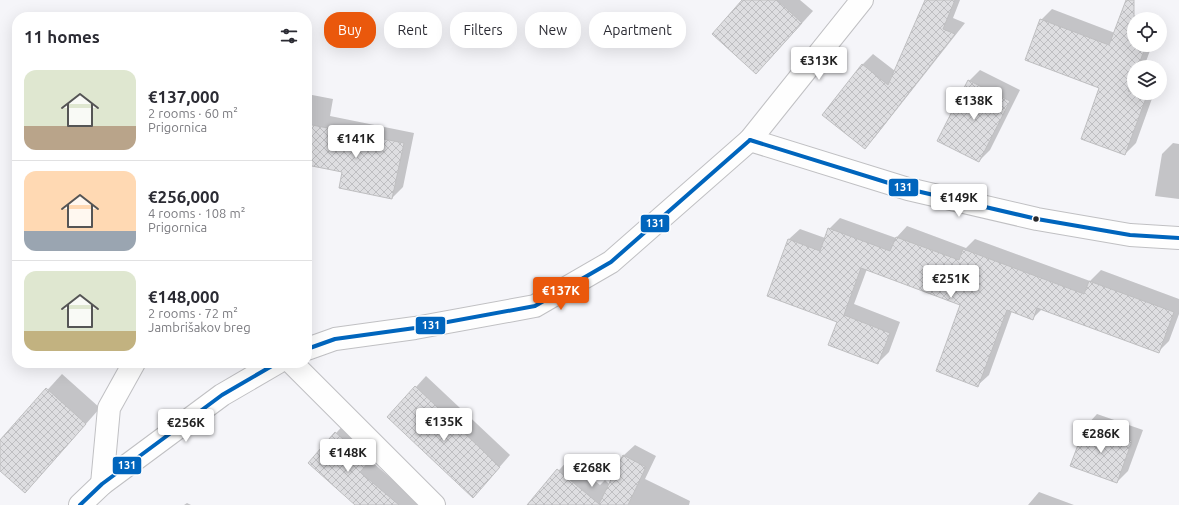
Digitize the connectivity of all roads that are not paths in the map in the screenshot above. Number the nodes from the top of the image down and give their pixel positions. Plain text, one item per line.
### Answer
1 (862, 0) edge
2 (750, 140) junction
3 (1179, 238) edge
4 (312, 348) edge
5 (131, 368) edge
6 (268, 368) edge
7 (297, 368) edge
8 (102, 484) junction
9 (80, 505) edge
10 (434, 505) edge

1 - 2 street
2 - 3 street
2 - 4 street
5 - 8 street
6 - 8 street
7 - 10 street
8 - 9 street

